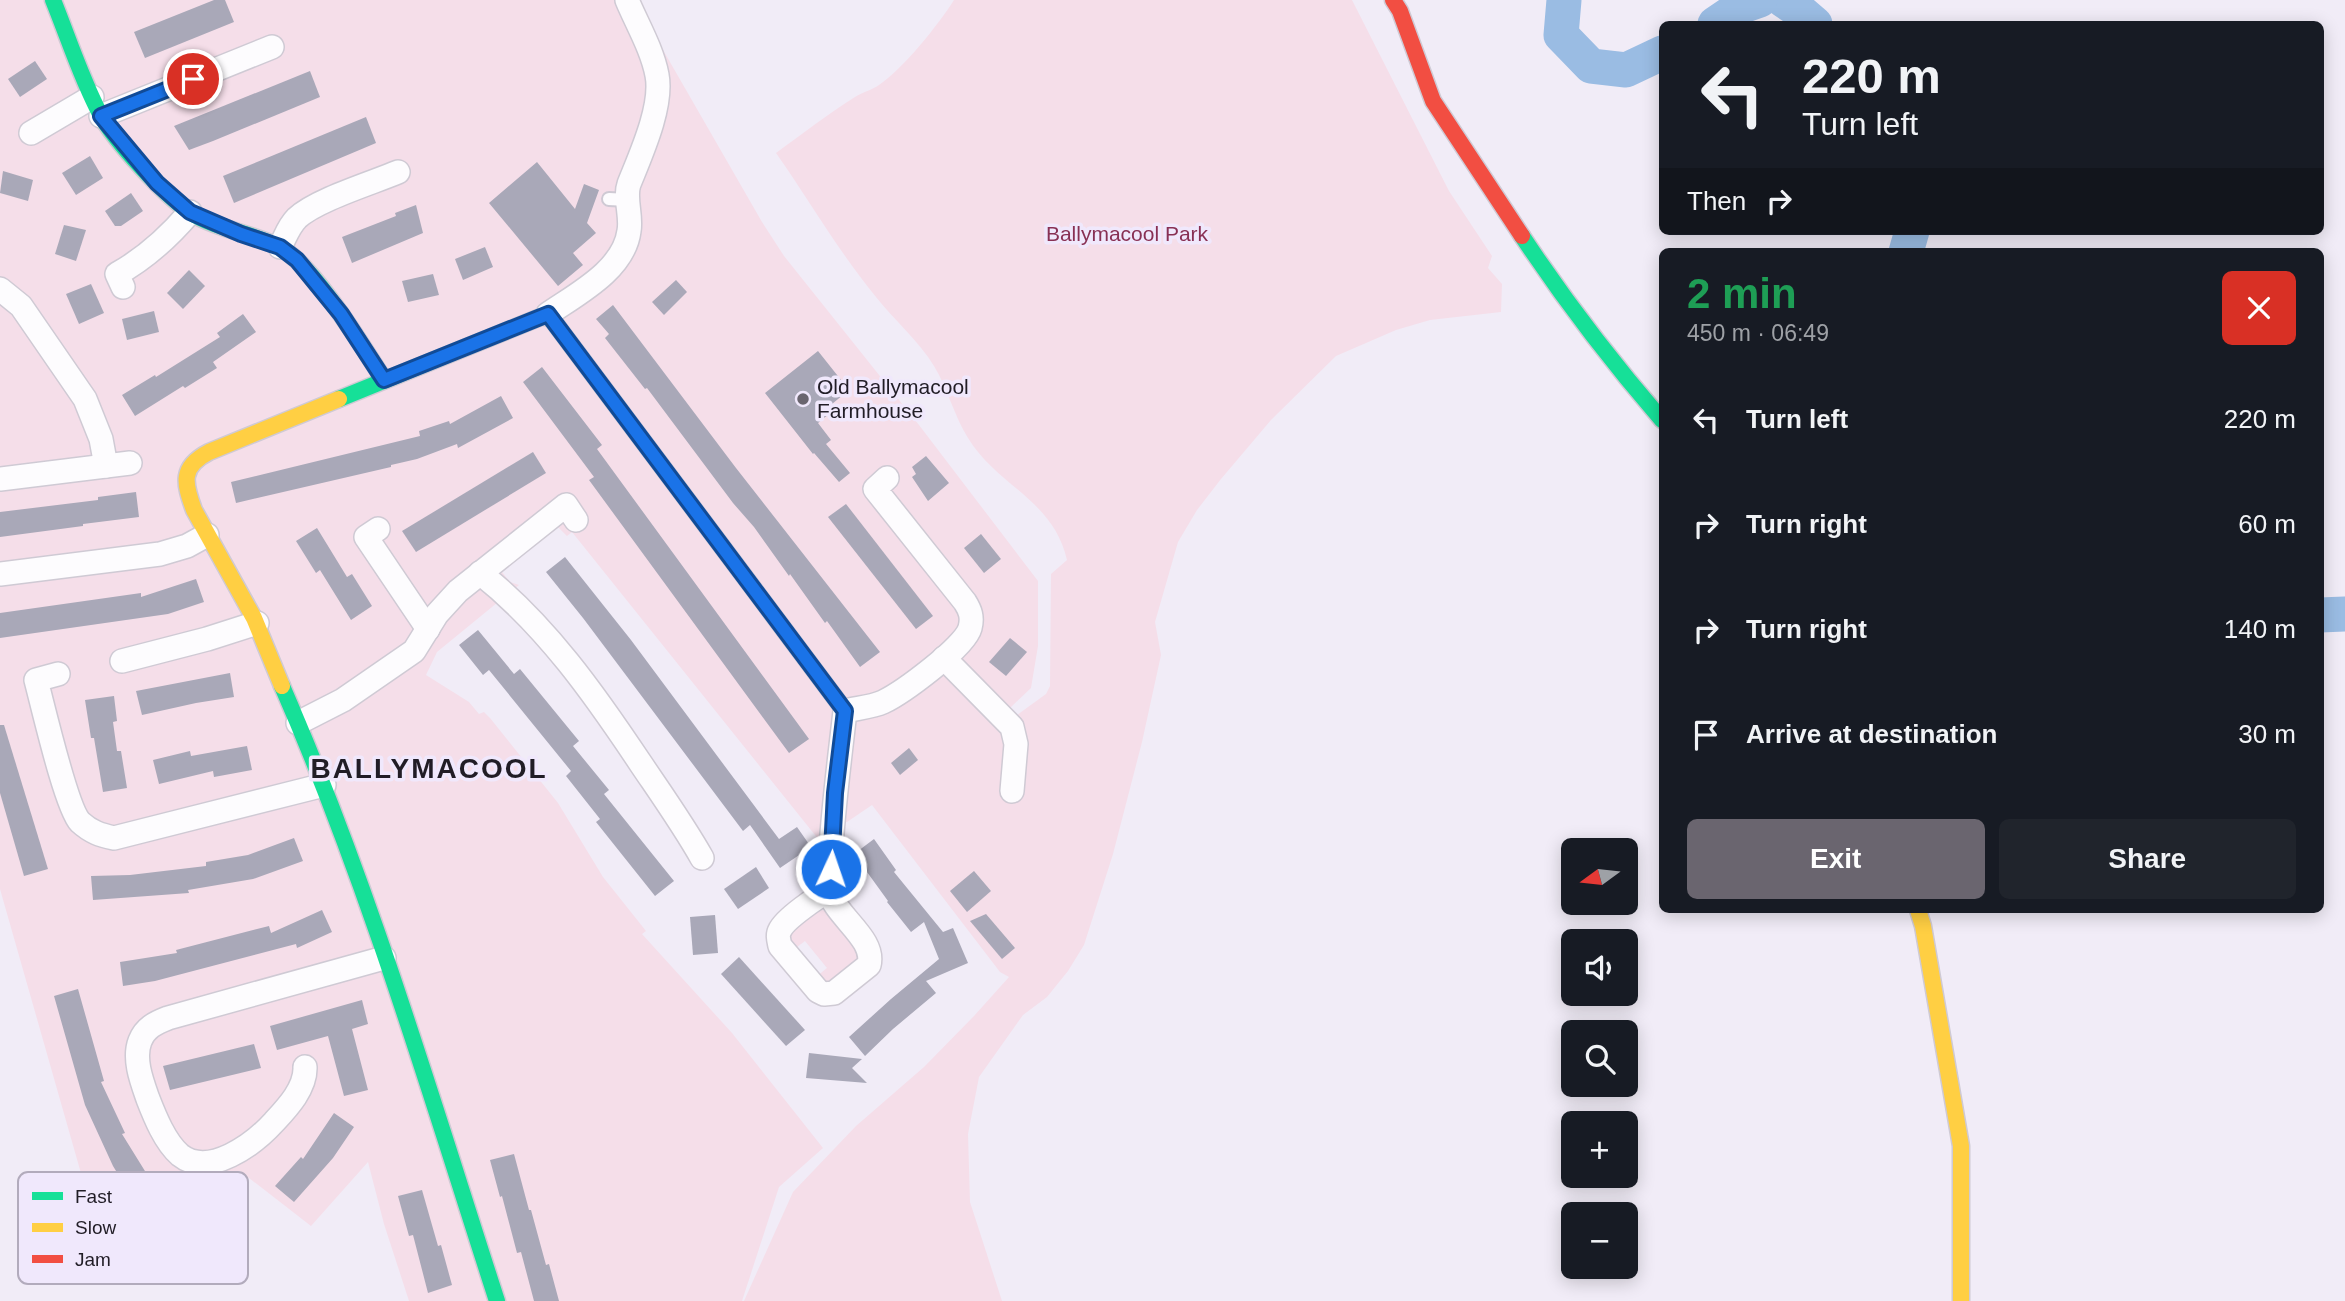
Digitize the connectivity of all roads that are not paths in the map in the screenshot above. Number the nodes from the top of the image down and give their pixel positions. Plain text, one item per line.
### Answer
1 (53, 0) edge
2 (627, 0) edge
3 (1393, 0) edge
4 (272, 47) dead end
5 (97, 106) junction
6 (31, 133) dead end
7 (398, 171) dead end
8 (190, 212) junction
9 (280, 247) junction
10 (118, 276) dead end
11 (0, 289) edge
12 (548, 314) junction
13 (384, 380) junction
14 (1659, 417) edge
15 (130, 463) dead end
16 (106, 466) junction
17 (887, 478) dead end
18 (0, 479) edge
19 (576, 520) dead end
20 (378, 529) dead end
21 (208, 535) junction
22 (480, 573) junction
23 (0, 574) edge
24 (257, 623) junction
25 (428, 629) junction
26 (944, 658) junction
27 (122, 661) dead end
28 (58, 674) dead end
29 (845, 711) junction
30 (298, 723) junction
31 (324, 785) junction
32 (1012, 791) dead end
33 (702, 858) dead end
34 (830, 891) junction
35 (1919, 913) edge
36 (384, 958) junction
37 (304, 1068) dead end
38 (497, 1301) edge
39 (1961, 1301) edge

1 - 5 street
2 - 12 street
3 - 14 street
4 - 5 street
5 - 6 street
5 - 8 street
7 - 9 street
8 - 9 street
8 - 10 street
9 - 13 street
11 - 16 street
12 - 13 street
12 - 29 street
13 - 21 street
15 - 16 street
16 - 18 street
17 - 26 street
19 - 22 street
20 - 25 street
21 - 23 street
21 - 24 street
22 - 25 street
22 - 33 street
24 - 27 street
24 - 30 street
25 - 30 street
26 - 29 street
26 - 32 street
28 - 31 street
29 - 34 street
30 - 31 street
31 - 36 street
34 - 34 street
35 - 39 street
36 - 37 street
36 - 38 street

